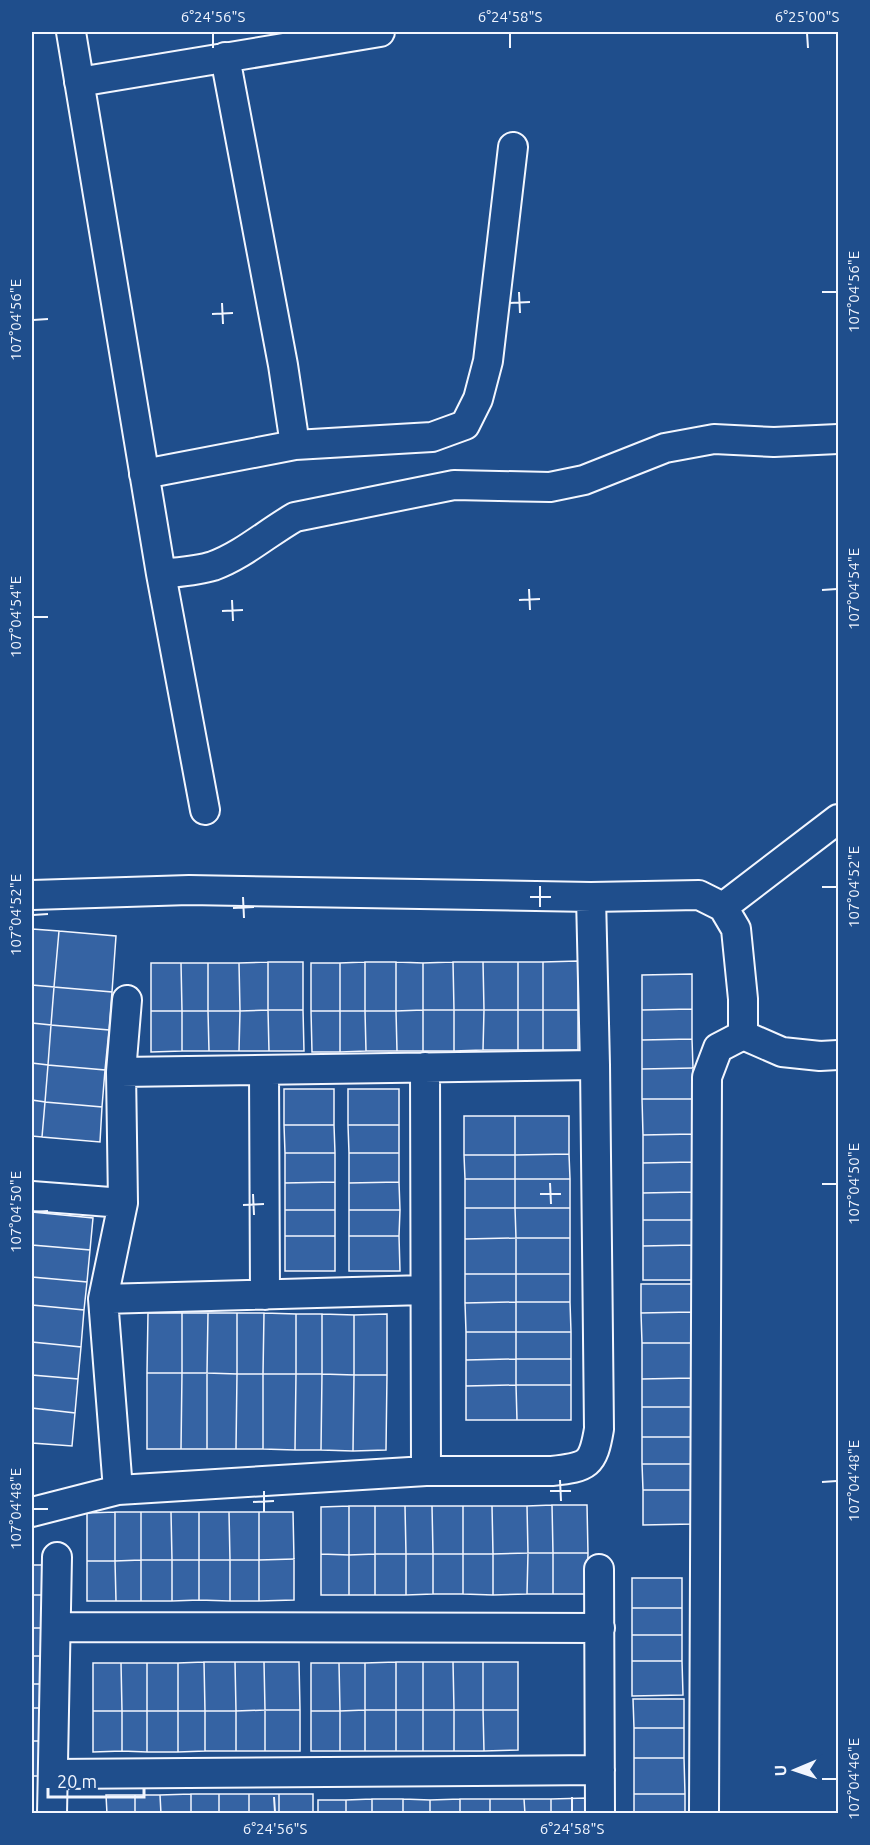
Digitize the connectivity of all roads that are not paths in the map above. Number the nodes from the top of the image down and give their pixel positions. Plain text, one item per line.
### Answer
1 (71, 32) edge
2 (380, 32) edge
3 (225, 57) junction
4 (79, 82) junction
5 (513, 147) dead end
6 (838, 440) edge
7 (295, 445) junction
8 (144, 474) junction
9 (161, 574) junction
10 (205, 810) dead end
11 (838, 819) edge
12 (32, 895) edge
13 (591, 897) junction
14 (723, 907) junction
15 (127, 1000) dead end
16 (743, 1035) junction
17 (838, 1055) edge
18 (595, 1065) junction
19 (425, 1067) junction
20 (264, 1070) junction
21 (121, 1072) junction
22 (32, 1196) edge
23 (123, 1203) junction
24 (425, 1290) junction
25 (266, 1295) junction
26 (103, 1299) junction
27 (426, 1470) junction
28 (118, 1490) junction
29 (32, 1512) edge
30 (57, 1557) dead end
31 (599, 1569) dead end
32 (56, 1628) junction
33 (600, 1628) junction
34 (600, 1770) junction
35 (53, 1774) junction
36 (45, 1811) edge
37 (600, 1814) edge
38 (704, 1814) edge

1 - 4 street
2 - 3 street
3 - 4 street
3 - 7 street
4 - 8 street
5 - 7 street
6 - 9 street
7 - 8 street
8 - 9 street
9 - 10 street
11 - 14 street
12 - 13 street
13 - 14 street
13 - 18 street
14 - 16 street
15 - 21 street
16 - 17 street
16 - 38 street
18 - 19 street
18 - 27 street
19 - 20 street
19 - 24 street
20 - 21 street
20 - 25 street
21 - 23 street
22 - 23 street
23 - 26 street
24 - 25 street
24 - 27 street
25 - 26 street
26 - 28 street
27 - 28 street
28 - 29 street
30 - 32 street
31 - 33 street
32 - 33 street
32 - 35 street
33 - 34 street
34 - 35 street
34 - 37 street
35 - 36 street

